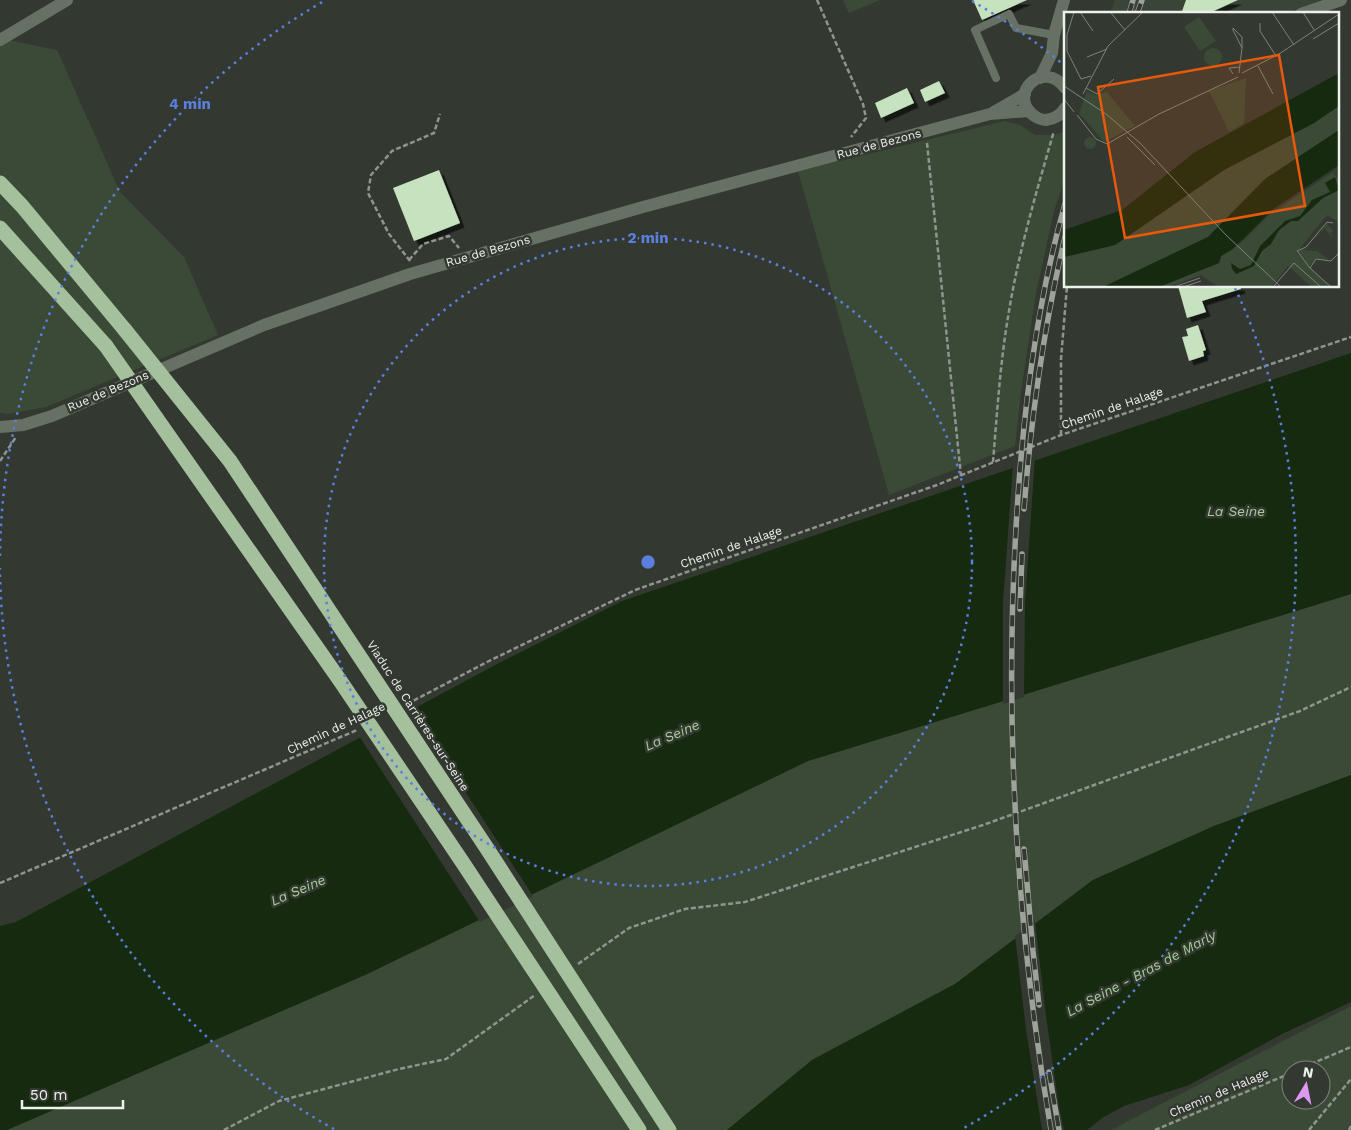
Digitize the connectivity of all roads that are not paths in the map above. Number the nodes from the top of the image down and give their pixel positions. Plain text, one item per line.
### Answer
1 (67, 0) edge
2 (1064, 0) edge
3 (1333, 1) edge
4 (1306, 12) edge
5 (1054, 35) junction
6 (0, 40) edge
7 (1052, 53) junction
8 (996, 78) dead end
9 (1040, 78) junction
10 (1062, 84) edge
11 (1025, 94) junction
12 (1029, 111) junction
13 (1062, 112) edge
14 (990, 114) junction
15 (0, 183) edge
16 (0, 228) edge
17 (0, 427) edge
18 (639, 1130) edge
19 (670, 1130) edge

1 - 6 street
2 - 5 street
3 - 4 street
5 - 7 street
5 - 8 lane
7 - 9 street, Rue de Bezons
7 - 10 street
9 - 10 street
9 - 11 street, Rue de Bezons
11 - 12 street
11 - 14 street, Rue de Bezons
12 - 13 street, Rue de Bezons
12 - 14 street, Rue de Bezons
14 - 17 street, Rue de Bezons
15 - 19 highway, Viaduc de Carrières-sur-Seine, bridge
16 - 18 highway, bridge

